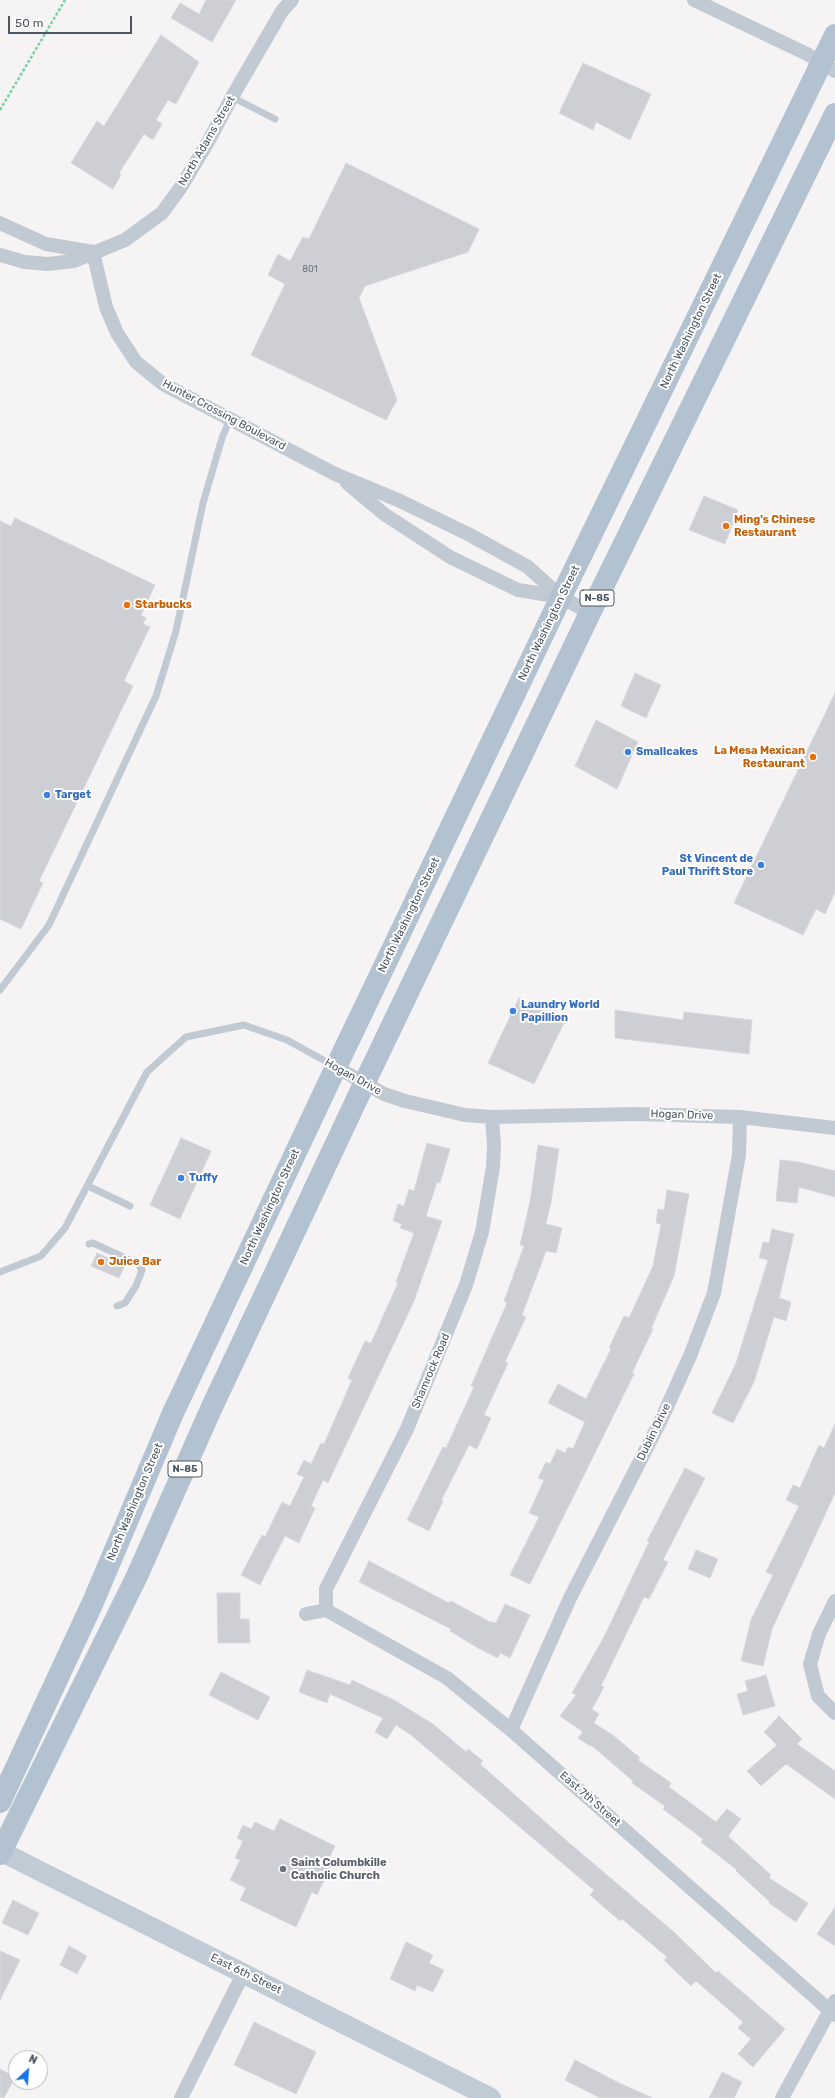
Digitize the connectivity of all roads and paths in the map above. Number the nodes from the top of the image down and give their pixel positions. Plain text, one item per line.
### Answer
1 (64, 0) edge
2 (292, 0) edge
3 (694, 0) edge
4 (835, 35) edge
5 (828, 67) edge
6 (232, 97) junction
7 (0, 110) edge
8 (835, 114) edge
9 (275, 119) dead end
10 (0, 223) edge
11 (93, 252) junction
12 (0, 255) edge
13 (230, 420) junction
14 (335, 474) junction
15 (561, 597) junction
16 (590, 613) junction
17 (0, 990) edge
18 (336, 1067) junction
19 (364, 1084) junction
20 (492, 1117) junction
21 (740, 1117) junction
22 (835, 1128) edge
23 (88, 1186) junction
24 (130, 1206) dead end
25 (89, 1244) dead end
26 (0, 1272) edge
27 (117, 1306) dead end
28 (835, 1601) edge
29 (326, 1610) junction
30 (306, 1614) dead end
31 (835, 1713) edge
32 (511, 1730) junction
33 (0, 1802) edge
34 (0, 1852) edge
35 (244, 1972) junction
36 (833, 2009) edge
37 (485, 2097) edge
38 (181, 2098) edge
39 (782, 2098) edge

1 - 7 path
2 - 6 street, North Adams Street
3 - 5 street
4 - 5 main road, North Washington Street / N-85
5 - 15 main road, North Washington Street / N-85
6 - 9 lane
6 - 11 street, North Adams Street
8 - 16 main road, N-85
10 - 11 street
11 - 12 street
11 - 13 street, Hunter Crossing Boulevard
13 - 14 street, Hunter Crossing Boulevard
13 - 17 lane
14 - 15 street, Hunter Crossing Boulevard
14 - 15 street, Hunter Crossing Boulevard
15 - 16 street, Hunter Crossing Boulevard
15 - 18 main road, North Washington Street / N-85
16 - 19 main road, N-85
18 - 19 street, Hogan Drive
18 - 23 lane, Hogan Drive
18 - 33 main road, North Washington Street / N-85
19 - 20 street, Hogan Drive
19 - 34 main road, N-85
20 - 21 street, Hogan Drive
20 - 29 street, Shamrock Road
21 - 22 street, Hogan Drive
21 - 32 street, Dublin Drive
23 - 24 lane
23 - 26 lane, Hogan Drive
25 - 27 lane
28 - 31 street
29 - 30 street
29 - 32 street, East 7th Street
32 - 36 street, East 7th Street
34 - 35 main road, East 6th Street
35 - 37 main road, East 6th Street
35 - 38 street
36 - 39 street

